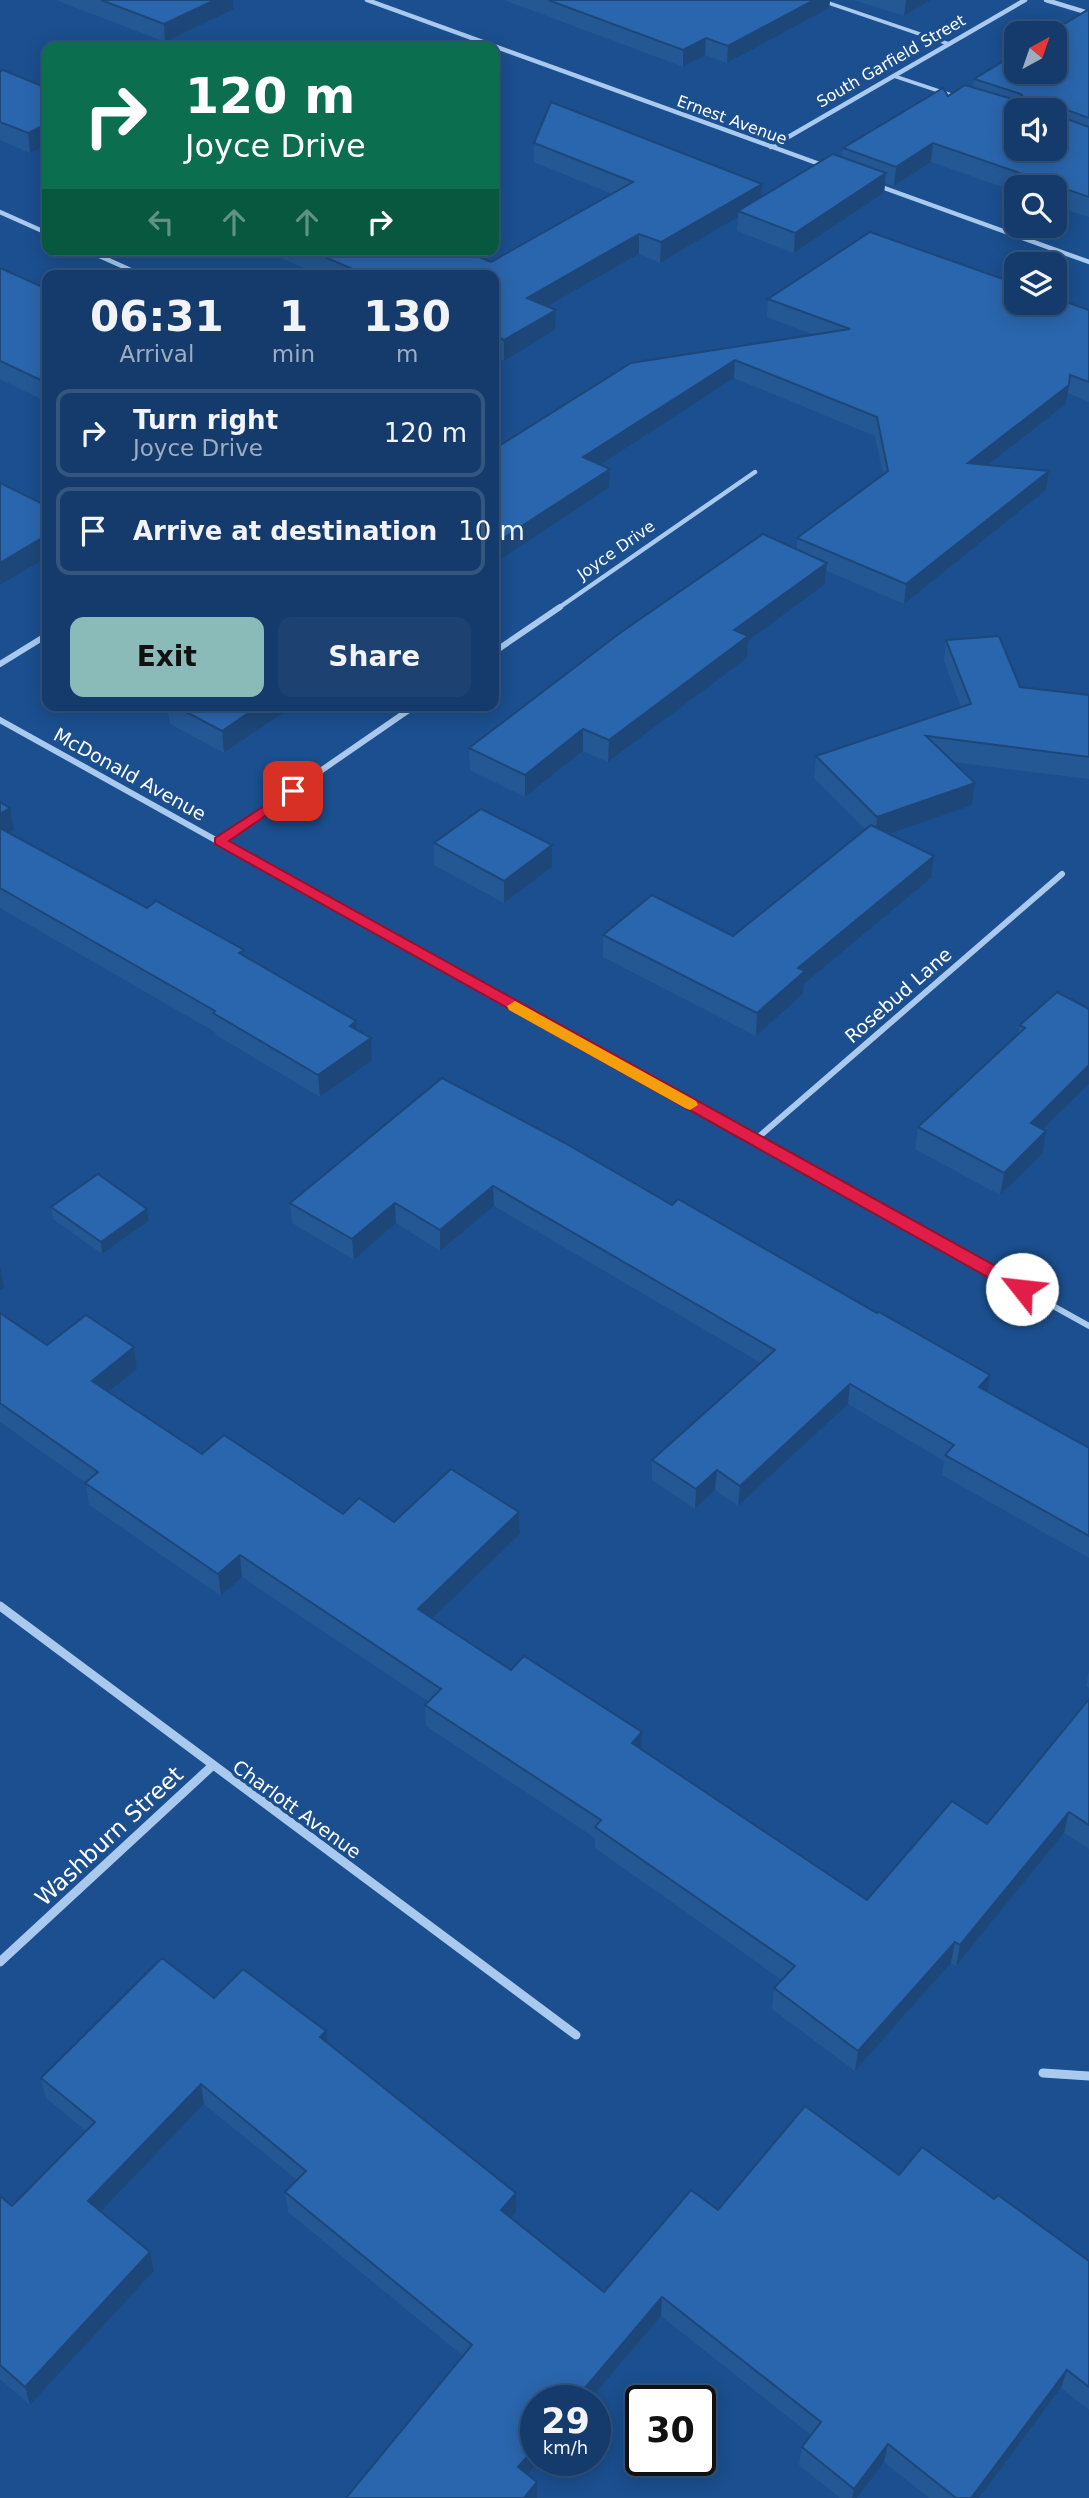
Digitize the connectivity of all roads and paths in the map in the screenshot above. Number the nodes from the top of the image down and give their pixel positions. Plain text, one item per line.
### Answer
1 (367, 0) edge
2 (820, 0) edge
3 (1025, 0) edge
4 (1046, 0) edge
5 (1089, 13) edge
6 (482, 42) edge
7 (950, 44) junction
8 (499, 48) edge
9 (894, 76) junction
10 (956, 97) edge
11 (771, 147) junction
12 (835, 170) edge
13 (873, 184) edge
14 (0, 212) edge
15 (42, 231) edge
16 (99, 256) edge
17 (1089, 262) edge
18 (131, 270) edge
19 (755, 471) dead end
20 (42, 638) edge
21 (499, 649) edge
22 (0, 664) edge
23 (407, 711) edge
24 (0, 720) edge
25 (219, 841) junction
26 (1062, 874) dead end
27 (754, 1141) junction
28 (1089, 1326) edge
29 (0, 1606) edge
30 (212, 1766) junction
31 (0, 1962) edge
32 (576, 2035) dead end
33 (1043, 2073) dead end
34 (1089, 2076) edge

1 - 6 street, Ernest Avenue
2 - 7 lane
3 - 7 street, South Garfield Street
4 - 5 street
7 - 9 street, South Garfield Street
8 - 11 street, Ernest Avenue
9 - 10 lane
9 - 11 street, South Garfield Street
11 - 12 street, Ernest Avenue
13 - 17 street
14 - 15 street
16 - 18 street
19 - 21 street, Joyce Drive
20 - 22 street
23 - 25 street
24 - 25 street, McDonald Avenue
25 - 27 street, McDonald Avenue
26 - 27 street, Rosebud Lane
27 - 28 street, McDonald Avenue
29 - 30 street, Charlott Avenue
30 - 31 street, Washburn Street
30 - 32 street, Charlott Avenue
33 - 34 street

